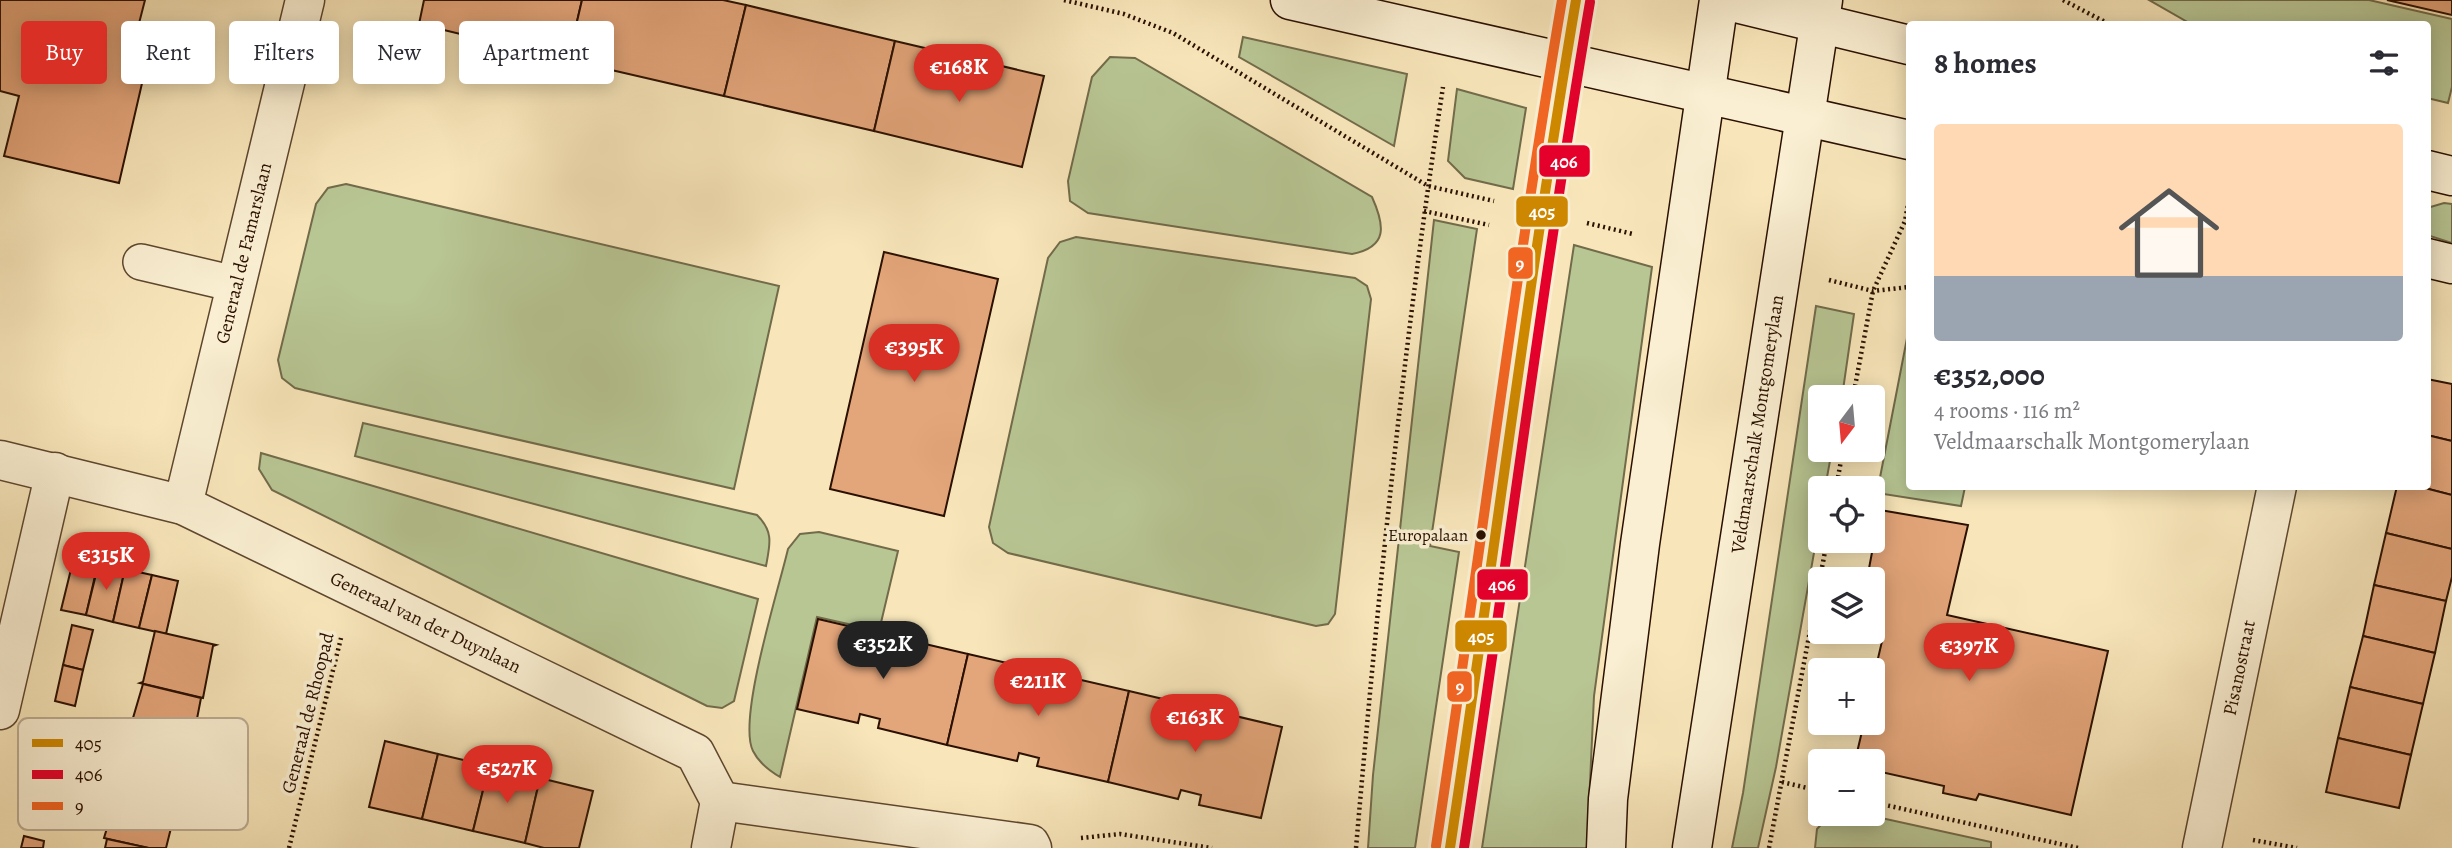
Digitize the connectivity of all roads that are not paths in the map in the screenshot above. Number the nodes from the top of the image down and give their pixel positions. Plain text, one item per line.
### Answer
1 (304, 0) edge
2 (1290, 0) edge
3 (1576, 0) edge
4 (1722, 0) edge
5 (1821, 11) edge
6 (1906, 44) edge
7 (1566, 62) junction
8 (1706, 94) junction
9 (1805, 117) junction
10 (1906, 139) edge
11 (2431, 171) edge
12 (2452, 176) edge
13 (2431, 259) edge
14 (141, 262) dead end
15 (2452, 264) edge
16 (235, 284) junction
17 (0, 460) edge
18 (55, 472) junction
19 (2276, 490) edge
20 (183, 505) junction
21 (0, 710) edge
22 (720, 801) junction
23 (1031, 846) edge
24 (711, 848) edge
25 (1450, 848) edge
26 (1606, 848) edge
27 (1692, 848) edge
28 (2202, 848) edge

1 - 16 main road, Generaal de Famarslaan
2 - 7 main road
3 - 7 lane
4 - 5 main road
4 - 8 main road
5 - 6 main road
5 - 9 main road, Veldmaarschalk Montgomerylaan
7 - 8 main road
7 - 25 lane
8 - 9 main road
8 - 26 main road
9 - 10 main road
9 - 27 main road, Veldmaarschalk Montgomerylaan
11 - 12 main road
13 - 15 main road
14 - 16 lane
16 - 20 main road, Generaal de Famarslaan
17 - 18 main road, Generaal van der Duynlaan
18 - 20 main road, Generaal van der Duynlaan
18 - 21 main road
19 - 28 main road, Pisanostraat
20 - 22 main road, Generaal van der Duynlaan
22 - 23 main road
22 - 24 main road

